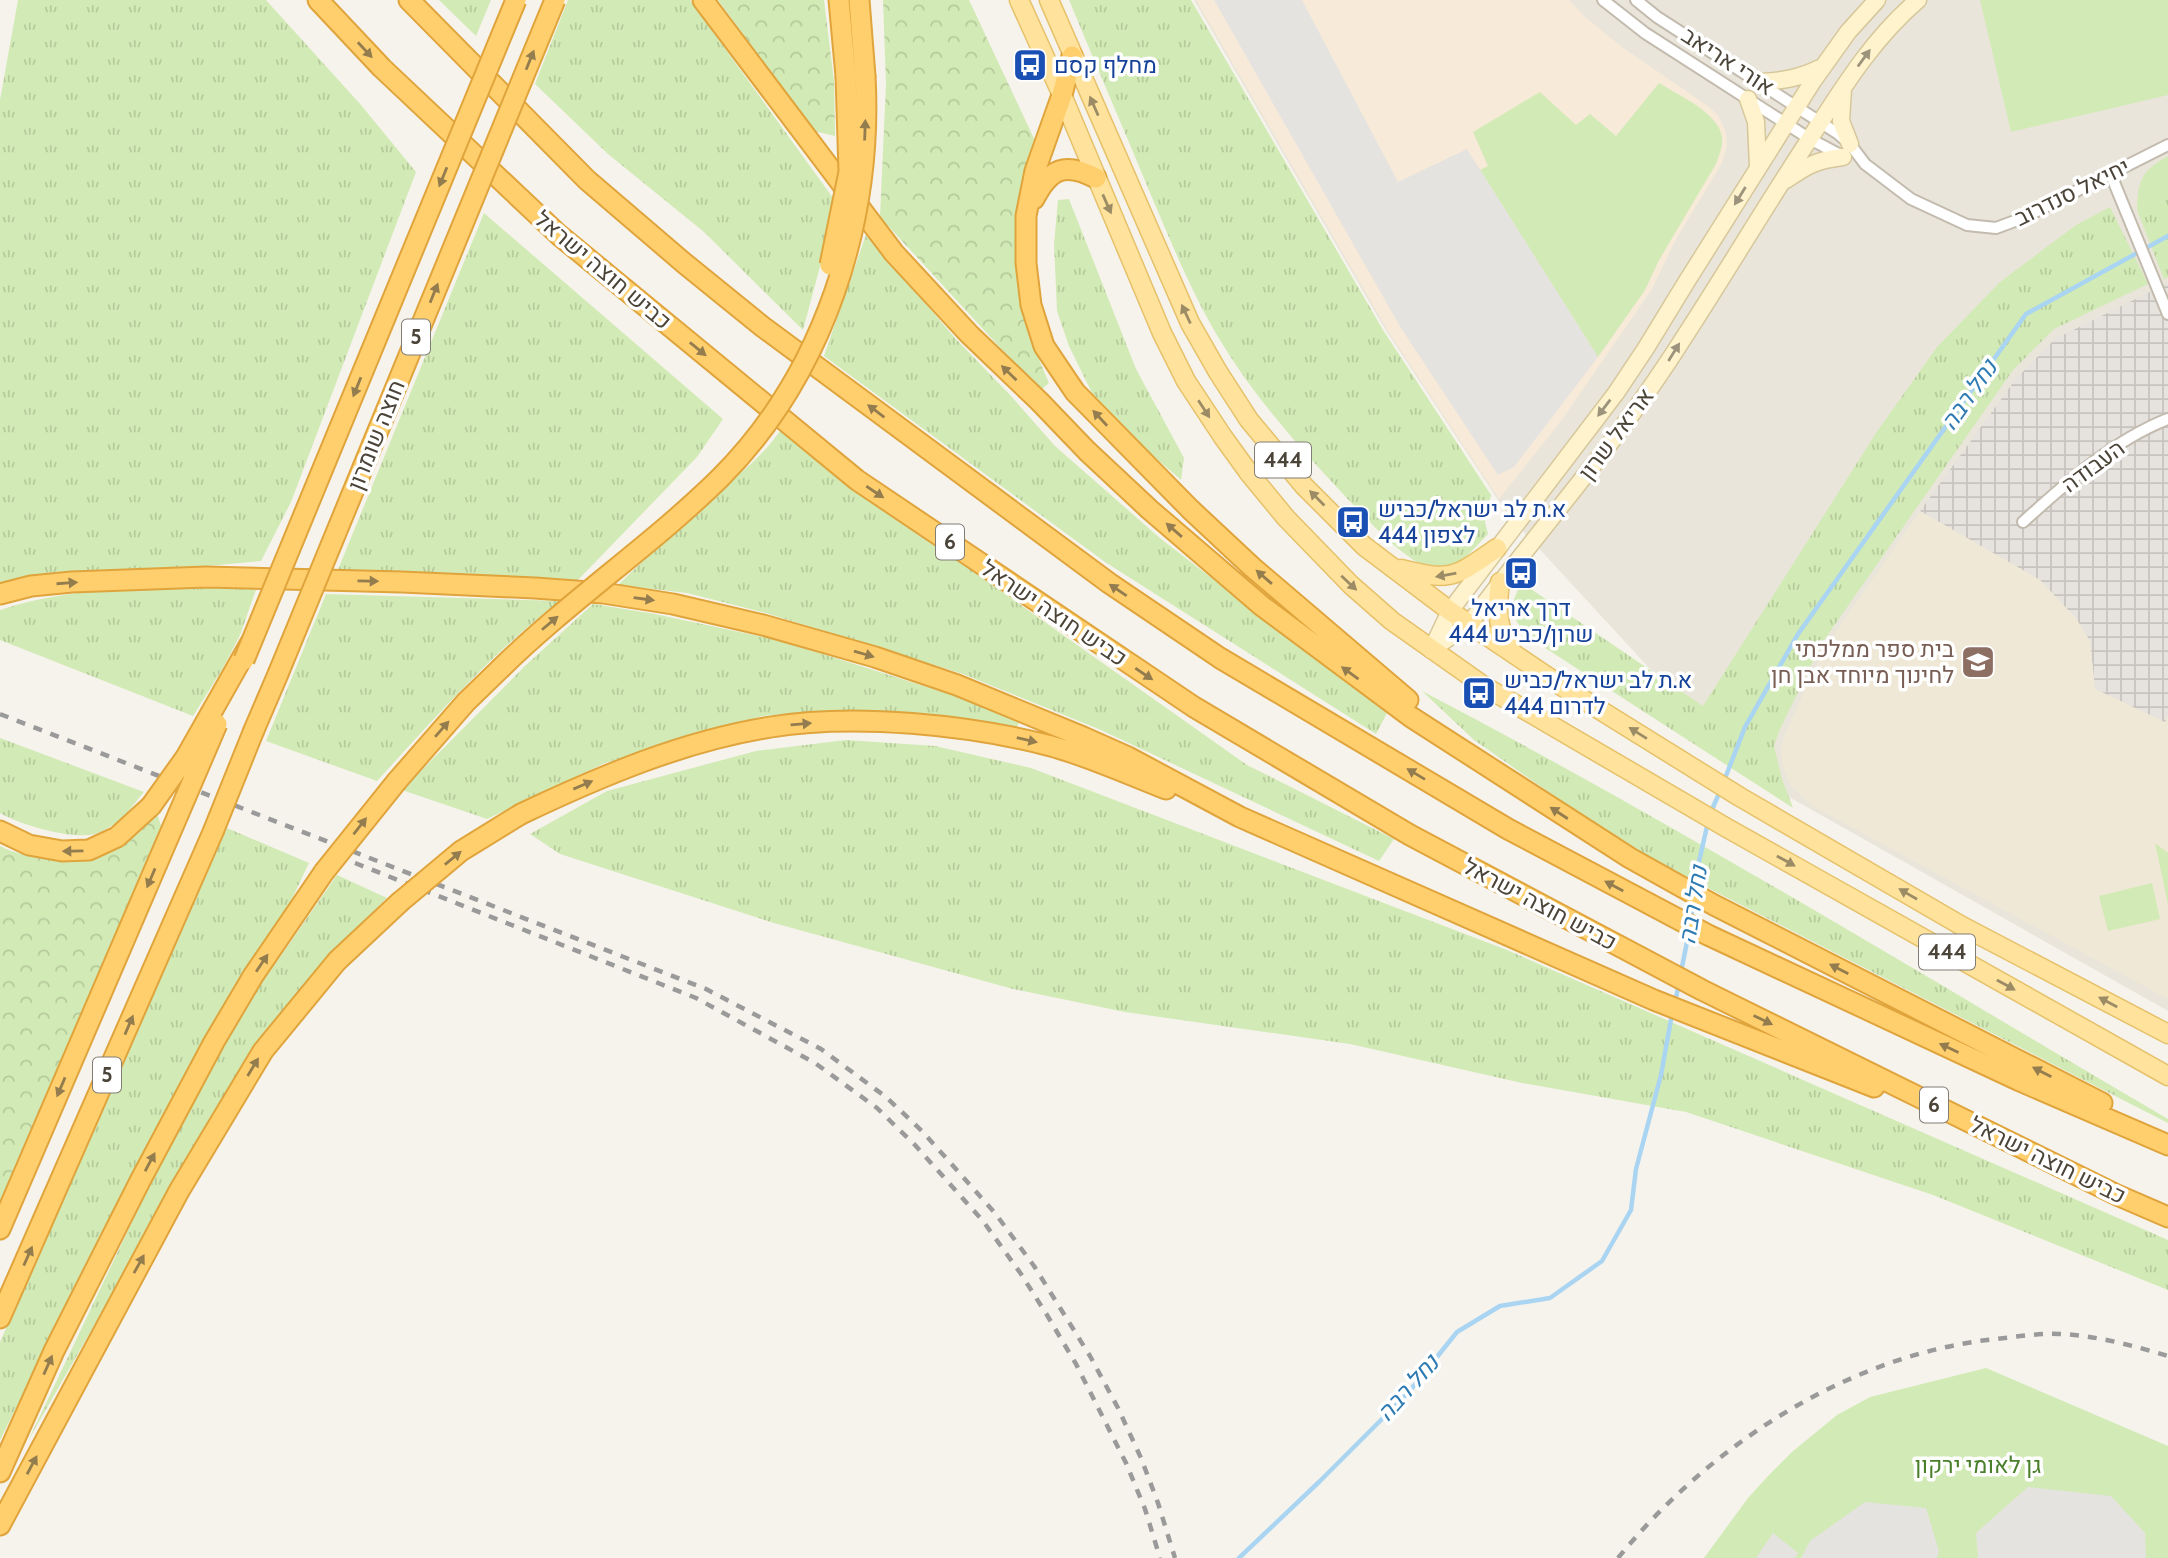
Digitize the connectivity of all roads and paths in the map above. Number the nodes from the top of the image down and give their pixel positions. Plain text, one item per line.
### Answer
1 (318, 0) edge
2 (409, 0) edge
3 (516, 0) edge
4 (555, 0) edge
5 (703, 0) edge
6 (839, 0) edge
7 (859, 0) edge
8 (1019, 0) edge
9 (1049, 0) edge
10 (1603, 0) edge
11 (1636, 0) edge
12 (1877, 0) edge
13 (1918, 0) edge
14 (1072, 56) junction
15 (1823, 67) junction
16 (855, 76) junction
17 (1760, 82) junction
18 (1843, 86) junction
19 (1062, 95) junction
20 (1748, 99) junction
21 (1797, 106) junction
22 (1821, 121) junction
23 (1786, 123) junction
24 (1810, 139) junction
25 (2168, 145) edge
26 (1846, 150) junction
27 (1758, 167) junction
28 (2111, 175) junction
29 (1096, 178) junction
30 (1781, 183) junction
31 (1026, 216) junction
32 (2168, 314) edge
33 (2168, 419) edge
34 (2023, 522) dead end
35 (1497, 548) junction
36 (1390, 565) junction
37 (1500, 582) junction
38 (0, 594) edge
39 (1450, 611) junction
40 (1469, 624) junction
41 (1432, 650) junction
42 (1515, 655) junction
43 (215, 715) junction
44 (1504, 777) junction
45 (1240, 817) junction
46 (0, 831) edge
47 (2168, 1034) edge
48 (2168, 1076) edge
49 (1998, 1136) junction
50 (2168, 1137) edge
51 (2168, 1145) edge
52 (2168, 1217) edge
53 (0, 1229) edge
54 (0, 1318) edge
55 (0, 1472) edge
56 (0, 1525) edge

1 -> 49 highway, כביש חוצה ישראל / 6
51 -> 2 highway
3 -> 43 highway, חוצה שומרון / 5, bridge
54 -> 4 highway, חוצה שומרון / 5, bridge
44 -> 5 highway
6 - 16 highway
7 - 16 highway
8 - 19 main road, 444
9 - 14 main road, 444
10 - 20 street, אורי אריאב
11 - 17 street, אורי אריאב
12 - 15 main road, אריאל שרון
18 -> 13 main road, אריאל שרון
14 - 19 highway
36 -> 14 main road, 444
15 - 17 main road
15 - 21 main road, אריאל שרון
55 -> 16 highway, bridge
17 - 21 street, אורי אריאב
18 - 22 main road, אריאל שרון
18 - 26 main road
19 - 29 main road, 444
19 - 31 highway
20 - 23 street, אורי אריאב
20 - 27 main road
21 - 22 street, אורי אריאב
21 - 23 main road, אריאל שרון
22 - 24 main road, אריאל שרון
22 - 26 street, יחיאל סנדרוב
23 - 24 street, יחיאל סנדרוב
23 - 27 main road, אריאל שרון
24 - 26 street, יחיאל סנדרוב
24 - 30 main road, אריאל שרון
25 - 28 street, יחיאל סנדרוב
26 - 28 street, יחיאל סנדרוב
26 - 30 main road
27 -> 35 main road, אריאל שרון
28 - 32 street
29 - 31 highway
29 -> 41 main road, 444
37 -> 30 main road, אריאל שרון
44 -> 31 highway
33 - 34 street, העבודה
35 -> 36 main road
35 - 39 main road, אריאל שרון
36 - 39 main road, 444
37 - 40 main road, אריאל שרון
37 - 42 main road
38 -> 45 highway
39 - 40 main road, 444
39 - 41 main road, אריאל שרון
40 - 41 main road, אריאל שרון
40 - 42 main road, 444
41 -> 48 main road, 444
47 -> 42 main road, 444
43 -> 46 highway, bridge
43 -> 53 highway, חוצה שומרון / 5, bridge
50 -> 44 highway
45 - 49 highway
56 -> 45 highway, bridge
49 - 52 highway, כביש חוצה ישראל / 6

